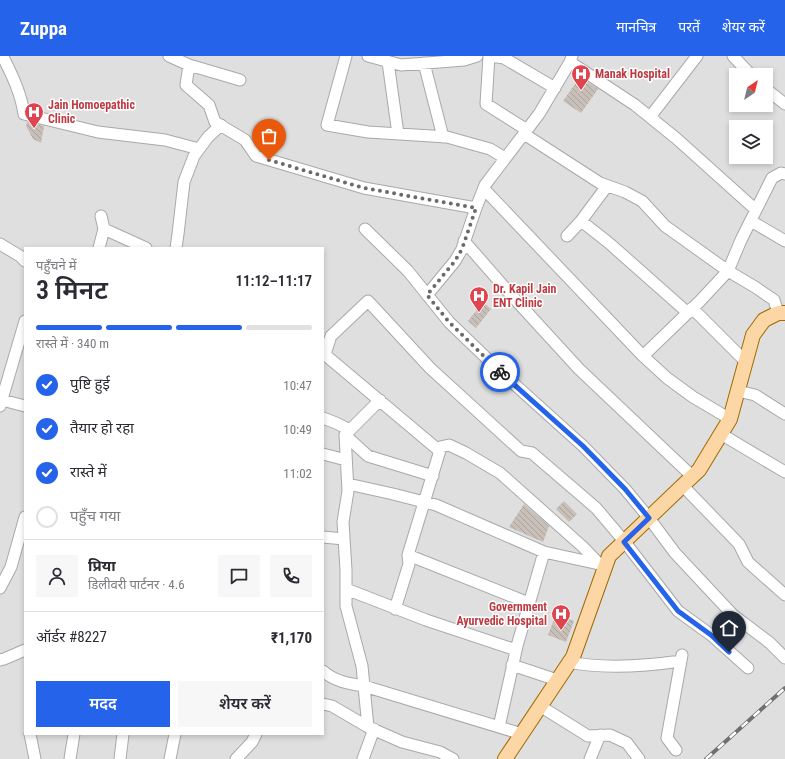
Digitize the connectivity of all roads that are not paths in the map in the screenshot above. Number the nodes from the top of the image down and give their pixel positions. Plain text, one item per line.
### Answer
1 (170, 56) edge
2 (346, 56) edge
3 (368, 56) edge
4 (477, 56) edge
5 (490, 56) edge
6 (697, 56) edge
7 (733, 56) edge
8 (4, 59) edge
9 (383, 59) edge
10 (571, 59) edge
11 (419, 61) edge
12 (189, 65) junction
13 (744, 68) edge
14 (240, 80) dead end
15 (555, 88) junction
16 (773, 95) edge
17 (785, 104) edge
18 (650, 117) junction
19 (221, 125) junction
20 (525, 132) junction
21 (398, 134) junction
22 (443, 137) junction
23 (199, 149) junction
24 (505, 158) junction
25 (783, 171) edge
26 (607, 186) junction
27 (484, 189) junction
28 (476, 208) junction
29 (756, 210) junction
30 (101, 216) dead end
31 (581, 221) junction
32 (751, 221) junction
33 (104, 229) junction
34 (365, 229) dead end
35 (567, 236) dead end
36 (464, 241) junction
37 (785, 241) edge
38 (0, 244) edge
39 (99, 247) edge
40 (144, 247) edge
41 (176, 247) edge
42 (24, 260) edge
43 (728, 271) junction
44 (427, 295) junction
45 (690, 310) junction
46 (781, 313) edge
47 (24, 324) edge
48 (324, 354) edge
49 (643, 356) junction
50 (746, 362) junction
51 (738, 391) junction
52 (380, 400) junction
53 (1, 403) edge
54 (24, 406) edge
55 (785, 414) edge
56 (324, 419) edge
57 (730, 419) junction
58 (348, 433) junction
59 (721, 434) junction
60 (441, 447) junction
61 (324, 454) edge
62 (346, 460) junction
63 (785, 472) edge
64 (433, 476) junction
65 (688, 481) junction
66 (348, 484) junction
67 (425, 502) junction
68 (649, 518) junction
69 (24, 521) edge
70 (324, 537) edge
71 (344, 539) junction
72 (624, 542) junction
73 (544, 552) junction
74 (408, 555) junction
75 (602, 567) junction
76 (0, 588) edge
77 (346, 589) junction
78 (785, 595) edge
79 (529, 603) junction
80 (395, 609) junction
81 (24, 650) edge
82 (516, 650) junction
83 (785, 658) edge
84 (0, 660) edge
85 (569, 662) junction
86 (512, 665) junction
87 (748, 668) dead end
88 (324, 672) edge
89 (558, 680) junction
90 (364, 686) junction
91 (324, 704) edge
92 (540, 706) junction
93 (499, 727) junction
94 (371, 728) junction
95 (522, 734) junction
96 (30, 735) edge
97 (74, 735) edge
98 (123, 735) edge
99 (175, 735) edge
100 (256, 735) edge
101 (600, 735) junction
102 (676, 750) dead end
103 (35, 759) edge
104 (70, 759) edge
105 (120, 759) edge
106 (170, 759) edge
107 (236, 759) edge
108 (363, 759) edge
109 (453, 759) edge
110 (505, 759) edge
111 (590, 759) edge
112 (639, 759) edge

1 - 12 street
2 - 21 street
3 - 9 street
4 - 11 street
5 - 15 street
5 - 20 street
6 - 18 street
7 - 13 street
8 - 23 street
9 - 11 street
9 - 21 street
10 - 15 street
10 - 18 street
11 - 22 street
12 - 14 street
12 - 19 street
15 - 20 street
16 - 17 street
18 - 29 street
19 - 23 street
19 - 28 street
20 - 24 street
20 - 26 street
21 - 22 street
22 - 24 street
23 - 41 street
24 - 27 street
25 - 29 street
26 - 31 street
26 - 43 street
27 - 28 street
27 - 49 street
28 - 36 street
29 - 32 street
30 - 33 street
31 - 35 street
31 - 45 street
32 - 37 street
32 - 43 street
33 - 39 street
33 - 40 street
34 - 44 street
36 - 44 street
36 - 65 street
38 - 42 street
43 - 45 street
43 - 46 street
44 - 68 street
45 - 49 street
45 - 50 street
46 - 50 main road
47 - 53 street
48 - 52 street
48 - 72 street
49 - 57 street
50 - 51 main road
51 - 55 street
51 - 57 main road
52 - 58 street
52 - 60 street
53 - 54 street
56 - 58 street
57 - 59 main road
58 - 62 street
58 - 64 street
59 - 63 street
59 - 65 main road
60 - 64 street
60 - 75 street
61 - 62 street
62 - 66 street
64 - 67 street
65 - 68 main road
65 - 78 street
66 - 67 street
66 - 71 street
67 - 73 street
67 - 74 street
68 - 72 main road
68 - 83 street
69 - 76 street
70 - 71 street
71 - 77 street
72 - 75 main road
72 - 87 street
73 - 75 street
73 - 79 street
74 - 79 street
74 - 80 street
75 - 85 main road
77 - 80 street
77 - 90 street
79 - 82 street
80 - 82 street
81 - 84 street
82 - 86 street
85 - 89 main road
85 - 102 street
86 - 89 street
86 - 93 street
88 - 90 street
89 - 92 main road
90 - 93 street
90 - 94 street
91 - 94 street
92 - 95 main road
92 - 101 street
93 - 95 street
94 - 108 street
94 - 109 street
95 - 110 main road
96 - 103 street
97 - 104 street
98 - 105 street
99 - 106 street
100 - 107 street
101 - 111 street
101 - 112 street

